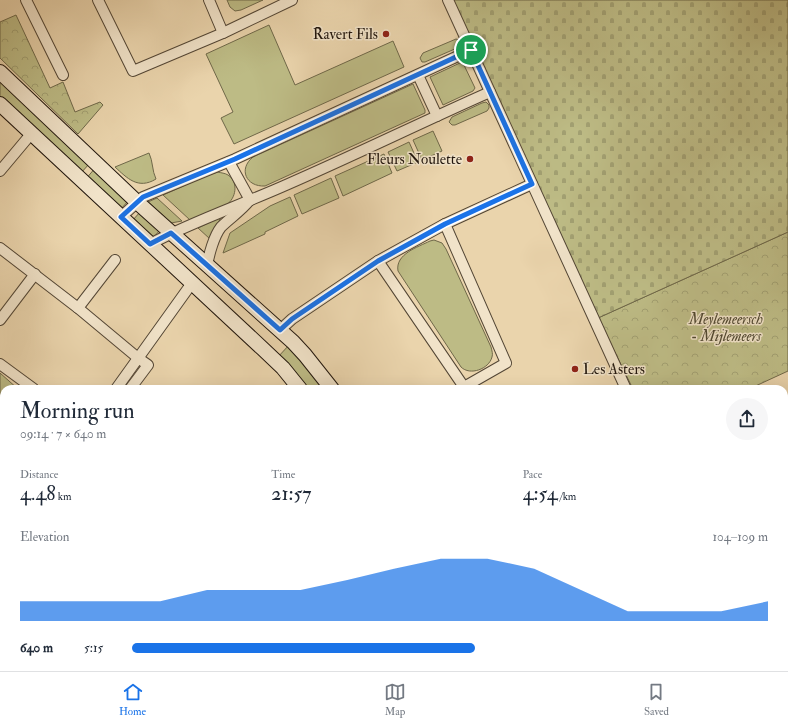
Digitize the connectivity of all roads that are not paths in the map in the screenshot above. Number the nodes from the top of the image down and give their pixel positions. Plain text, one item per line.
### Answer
1 (26, 0) edge
2 (98, 0) edge
3 (209, 0) edge
4 (292, 0) edge
5 (448, 0) edge
6 (223, 32) junction
7 (471, 50) junction
8 (0, 72) edge
9 (418, 74) junction
10 (63, 75) dead end
11 (490, 92) junction
12 (0, 104) edge
13 (437, 116) junction
14 (31, 134) junction
15 (229, 162) junction
16 (0, 171) edge
17 (532, 184) junction
18 (250, 200) junction
19 (137, 202) junction
20 (121, 217) junction
21 (445, 224) junction
22 (171, 233) junction
23 (150, 244) junction
24 (0, 248) edge
25 (115, 260) dead end
26 (378, 261) junction
27 (207, 266) junction
28 (35, 274) junction
29 (192, 283) junction
30 (78, 308) junction
31 (0, 320) edge
32 (280, 330) junction
33 (138, 358) junction
34 (0, 364) edge
35 (29, 385) edge
36 (119, 385) edge
37 (133, 385) edge
38 (297, 385) edge
39 (329, 385) edge
40 (463, 385) edge
41 (468, 385) edge
42 (624, 385) edge

1 - 10 street
2 - 6 street
3 - 6 street
4 - 6 street
5 - 7 street
7 - 9 street
7 - 11 street
8 - 19 street
9 - 13 street
9 - 15 street
11 - 13 street
11 - 17 street
12 - 14 street
13 - 18 street
14 - 16 street
14 - 20 street
15 - 18 street
15 - 19 street
17 - 21 street
17 - 42 street
18 - 22 street
18 - 27 street
19 - 20 street
19 - 22 street
20 - 23 street
21 - 26 street
21 - 41 street
22 - 23 street
22 - 27 street
23 - 29 street
24 - 28 street
25 - 30 street
26 - 32 street
26 - 40 street
27 - 32 street
28 - 30 street
28 - 31 street
29 - 33 street
29 - 38 street
30 - 33 street
32 - 39 street
33 - 36 street
33 - 37 street
34 - 35 street

